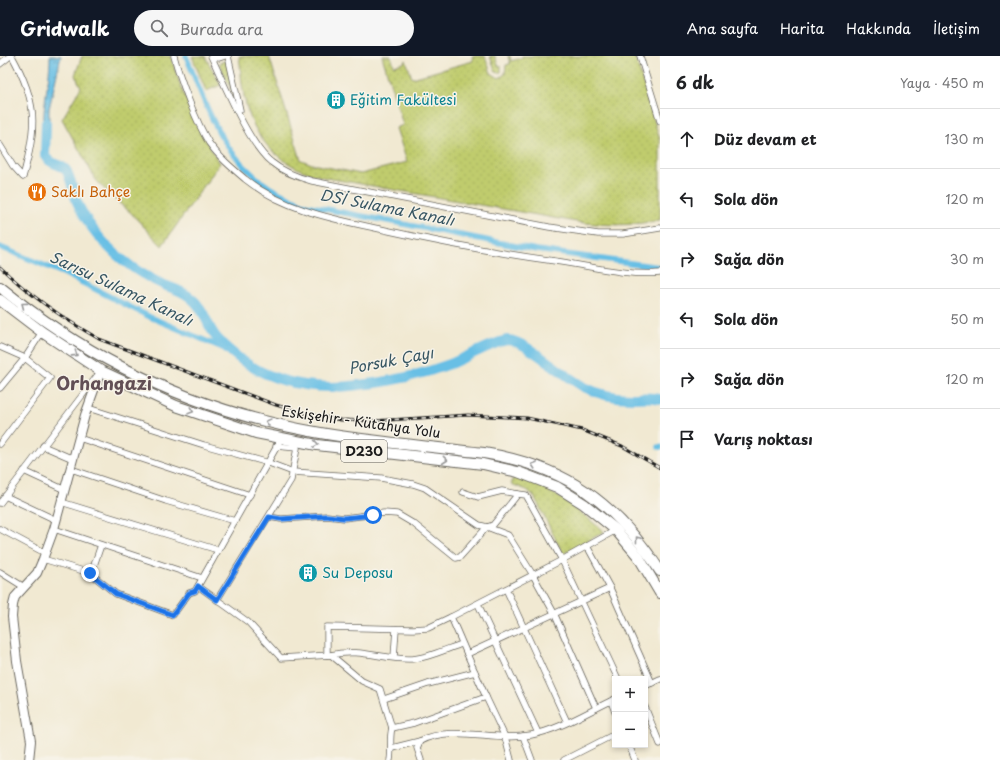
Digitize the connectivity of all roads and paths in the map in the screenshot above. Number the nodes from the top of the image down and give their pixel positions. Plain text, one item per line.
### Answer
1 (11, 56) edge
2 (174, 56) edge
3 (211, 56) edge
4 (226, 56) edge
5 (640, 56) edge
6 (0, 64) edge
7 (241, 118) junction
8 (660, 121) edge
9 (0, 145) edge
10 (660, 228) edge
11 (660, 273) edge
12 (0, 287) edge
13 (0, 300) edge
14 (48, 323) junction
15 (42, 332) junction
16 (0, 347) edge
17 (25, 358) junction
18 (101, 371) junction
19 (0, 388) edge
20 (88, 408) junction
21 (79, 438) junction
22 (278, 442) junction
23 (0, 444) edge
24 (43, 446) junction
25 (73, 460) junction
26 (268, 463) junction
27 (70, 469) junction
28 (24, 471) junction
29 (293, 472) junction
30 (65, 490) junction
31 (463, 492) dead end
32 (518, 494) junction
33 (250, 495) junction
34 (5, 496) junction
35 (0, 502) edge
36 (61, 502) junction
37 (269, 517) junction
38 (56, 520) junction
39 (235, 521) junction
40 (487, 527) junction
41 (0, 529) edge
42 (54, 529) junction
43 (616, 530) junction
44 (101, 545) junction
45 (587, 546) junction
46 (218, 550) junction
47 (44, 556) junction
48 (562, 560) junction
49 (660, 571) edge
50 (0, 572) edge
51 (91, 574) junction
52 (533, 575) junction
53 (202, 578) junction
54 (198, 586) junction
55 (24, 587) junction
56 (610, 588) junction
57 (506, 589) junction
58 (660, 593) edge
59 (217, 600) junction
60 (581, 600) junction
61 (478, 604) junction
62 (554, 613) junction
63 (451, 617) junction
64 (524, 627) junction
65 (396, 629) junction
66 (494, 641) junction
67 (462, 644) junction
68 (467, 654) junction
69 (329, 655) junction
70 (394, 657) junction
71 (475, 672) junction
72 (617, 676) edge
73 (660, 679) edge
74 (652, 683) junction
75 (648, 685) edge
76 (486, 698) junction
77 (384, 699) junction
78 (612, 700) edge
79 (596, 708) junction
80 (647, 712) edge
81 (567, 722) junction
82 (392, 728) junction
83 (538, 733) junction
84 (523, 736) junction
85 (612, 736) edge
86 (505, 737) junction
87 (420, 741) junction
88 (660, 744) edge
89 (392, 748) junction
90 (630, 748) edge
91 (30, 760) edge
92 (390, 760) edge
93 (421, 760) edge
94 (511, 760) edge
95 (532, 760) edge
96 (564, 760) edge
97 (635, 760) edge

1 - 6 street
1 - 9 street
2 - 11 street
3 - 4 street
3 - 7 street
4 - 7 street
5 - 8 street
7 - 10 street
14 -> 12 highway, Eskişehir - Kütahya Yolu / D230
13 - 15 highway, Eskişehir - Kütahya Yolu / D230
14 - 15 highway
49 -> 14 highway, Eskişehir - Kütahya Yolu / D230
15 - 17 street
15 -> 18 highway, Eskişehir - Kütahya Yolu / D230
16 - 17 street
17 - 19 street
17 - 23 street
18 - 20 street
18 -> 22 highway, Eskişehir - Kütahya Yolu / D230
18 - 24 street
20 - 21 street
20 - 26 street
21 - 25 street
21 - 33 street
22 - 26 street
22 - 29 street
22 -> 43 highway, Eskişehir - Kütahya Yolu / D230
24 - 25 street
24 - 28 street
25 - 27 street
26 - 29 street
26 - 33 street
27 - 30 street
27 - 39 street
28 - 30 street
28 - 34 street
29 - 37 street
29 - 40 street
30 - 36 street
31 - 32 street
32 - 40 street
32 - 48 street
33 - 39 street
34 - 35 street
34 - 38 street
36 - 38 street
36 - 46 street
37 - 40 street
37 - 59 street
38 - 42 street
39 - 46 street
40 - 52 street
41 - 47 street
42 - 44 street
42 - 47 street
43 - 45 street
43 - 58 highway, Eskişehir - Kütahya Yolu / D230
44 - 51 street
44 - 53 street
45 - 48 street
45 - 56 street
46 - 53 street
47 - 51 street
47 - 55 street
48 - 52 street
48 - 60 street
50 - 55 street
51 - 54 street
52 - 57 street
52 - 62 street
53 - 54 street
54 - 59 street
55 - 91 street
56 - 60 street
56 - 74 street
57 - 61 street
57 - 64 street
59 - 69 street
60 - 62 street
60 - 72 street
61 - 63 street
61 - 66 street
62 - 64 street
62 - 79 street
63 - 65 street
63 - 67 street
64 - 66 street
64 - 81 street
65 - 69 street
65 - 70 street
66 - 68 street
66 - 83 street
67 - 68 street
67 - 70 street
68 - 71 street
69 - 70 street
69 - 77 street
71 - 76 street
71 - 77 street
73 - 74 street
74 - 75 street
76 - 82 street
76 - 86 street
77 - 82 street
78 - 79 street
79 - 81 street
80 - 88 street
81 - 83 street
82 - 89 street
83 - 84 street
84 - 86 street
84 - 95 street
85 - 96 street
86 - 87 street
86 - 94 street
87 - 89 street
87 - 93 street
89 - 92 street
90 - 97 street

